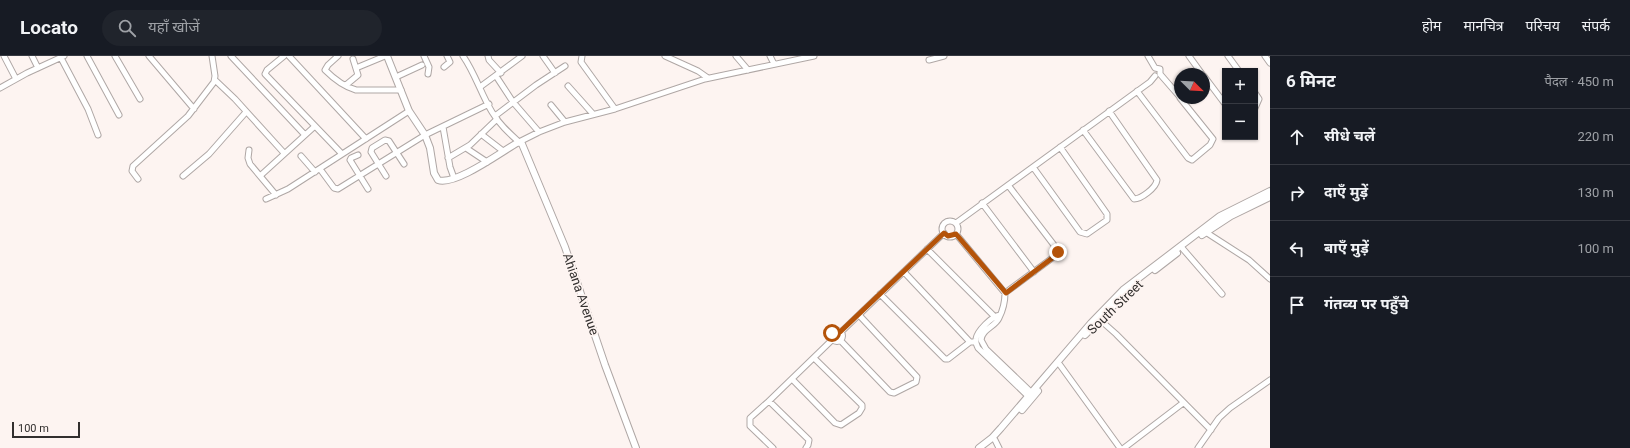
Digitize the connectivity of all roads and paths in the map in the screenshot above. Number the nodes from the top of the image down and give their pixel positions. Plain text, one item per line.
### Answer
1 (4, 56) edge
2 (32, 56) edge
3 (61, 56) edge
4 (87, 56) edge
5 (115, 56) edge
6 (149, 56) edge
7 (212, 56) edge
8 (231, 56) edge
9 (284, 56) edge
10 (289, 56) edge
11 (338, 56) edge
12 (386, 56) edge
13 (424, 56) edge
14 (447, 56) edge
15 (463, 56) edge
16 (488, 56) edge
17 (542, 56) edge
18 (582, 56) edge
19 (665, 56) edge
20 (736, 56) edge
21 (770, 56) edge
22 (814, 56) edge
23 (944, 56) edge
24 (1148, 56) edge
25 (1189, 56) edge
26 (1228, 56) edge
27 (1265, 56) edge
28 (520, 57) edge
29 (789, 58) edge
30 (353, 60) dead end
31 (929, 60) dead end
32 (1270, 63) edge
33 (774, 64) junction
34 (422, 65) dead end
35 (565, 66) dead end
36 (444, 67) dead end
37 (38, 68) junction
38 (356, 68) junction
39 (1198, 68) edge
40 (1237, 68) edge
41 (748, 70) junction
42 (428, 74) dead end
43 (498, 74) junction
44 (555, 74) junction
45 (1158, 75) junction
46 (396, 78) junction
47 (708, 78) junction
48 (16, 79) junction
49 (215, 80) junction
50 (1210, 84) edge
51 (346, 85) junction
52 (568, 86) dead end
53 (480, 87) junction
54 (0, 88) edge
55 (401, 90) junction
56 (1137, 91) junction
57 (1174, 92) edge
58 (140, 99) dead end
59 (1222, 100) edge
60 (513, 102) junction
61 (489, 104) junction
62 (1185, 104) edge
63 (551, 105) dead end
64 (194, 109) junction
65 (615, 109) junction
66 (409, 111) junction
67 (1109, 111) junction
68 (246, 112) junction
69 (593, 114) junction
70 (119, 115) dead end
71 (496, 117) junction
72 (565, 122) junction
73 (315, 126) junction
74 (443, 127) junction
75 (1083, 130) junction
76 (539, 132) junction
77 (481, 134) junction
78 (305, 135) junction
79 (425, 135) junction
80 (98, 136) dead end
81 (366, 139) junction
82 (519, 142) junction
83 (1060, 147) junction
84 (466, 148) junction
85 (249, 150) dead end
86 (503, 151) junction
87 (396, 152) junction
88 (284, 153) junction
89 (342, 154) junction
90 (358, 155) dead end
91 (301, 156) dead end
92 (448, 158) junction
93 (487, 162) junction
94 (378, 164) junction
95 (404, 164) dead end
96 (1033, 166) junction
97 (317, 170) junction
98 (360, 175) junction
99 (183, 176) dead end
100 (260, 176) junction
101 (386, 176) dead end
102 (454, 178) junction
103 (138, 179) dead end
104 (1008, 185) junction
105 (368, 189) dead end
106 (276, 195) junction
107 (1270, 196) edge
108 (266, 199) dead end
109 (982, 203) junction
110 (956, 224) junction
111 (1203, 231) junction
112 (944, 233) junction
113 (956, 234) junction
114 (1183, 248) junction
115 (927, 249) junction
116 (904, 272) junction
117 (1034, 272) junction
118 (1270, 279) edge
119 (1006, 293) junction
120 (880, 294) junction
121 (1222, 294) dead end
122 (859, 315) junction
123 (1000, 315) junction
124 (994, 316) junction
125 (1098, 318) junction
126 (840, 332) junction
127 (833, 340) junction
128 (840, 340) junction
129 (973, 342) junction
130 (814, 358) junction
131 (1060, 365) junction
132 (1007, 372) junction
133 (792, 379) junction
134 (1270, 380) edge
135 (1031, 396) junction
136 (769, 402) junction
137 (1183, 403) junction
138 (1211, 430) junction
139 (995, 440) junction
140 (636, 448) edge
141 (773, 448) edge
142 (806, 448) edge
143 (979, 448) edge
144 (985, 448) edge
145 (1000, 448) edge
146 (1120, 448) edge
147 (1124, 448) edge
148 (1198, 448) edge

1 - 48 street
2 - 37 street
3 - 37 street
3 - 80 street
4 - 70 street
5 - 58 street
6 - 64 street
7 - 49 street
8 - 78 street
9 - 73 street
10 - 81 street
11 - 51 street
12 - 38 street
12 - 46 street
13 - 42 street
14 - 36 street
15 - 53 street
16 - 43 street
17 - 44 street
18 - 65 street
19 - 47 street
20 - 41 street
21 - 33 street
22 - 29 street
23 - 31 street
24 - 45 street
25 - 39 street
26 - 40 street
27 - 32 street
28 - 43 street
29 - 33 street
30 - 38 street
33 - 41 street
34 - 46 street
35 - 44 street
37 - 48 street
38 - 51 street
41 - 47 street
43 - 53 street
43 - 60 street
44 - 60 street
45 - 56 street
45 - 57 street
46 - 55 street
47 - 65 street
48 - 54 street
49 - 64 street
49 - 68 street
50 - 59 street
51 - 55 street
52 - 69 street
53 - 61 street
55 - 66 street
56 - 62 street
56 - 67 street
60 - 71 street
60 - 76 street
61 - 71 street
61 - 74 street
63 - 72 street
64 - 103 street
65 - 69 street
66 - 79 street
66 - 81 street
67 - 75 street
67 - 75 street
68 - 88 street
68 - 99 street
69 - 72 street
71 - 77 street
71 - 82 street
72 - 76 street
73 - 78 street
73 - 89 street
74 - 79 street
74 - 92 street
75 - 83 street
76 - 82 street
77 - 84 street
77 - 86 street
78 - 88 street
79 - 87 street
79 - 102 street
81 - 89 street
82 - 86 street
82 - 140 street, Ahiana Avenue
83 - 96 street
83 - 96 street
84 - 92 street
84 - 93 street
85 - 100 street
86 - 93 street
87 - 94 street
87 - 94 street
87 - 95 street
88 - 100 street
89 - 97 street
90 - 98 street
91 - 97 street
92 - 102 street
93 - 102 street
94 - 98 street
94 - 101 street
96 - 104 street
97 - 98 street
97 - 106 street
98 - 105 street
100 - 106 street
104 - 109 street
104 - 117 street
106 - 108 street
107 - 111 street, South Street
109 - 110 street
109 - 117 street
110 - 112 street
110 - 113 street
111 - 114 street, South Street
111 - 118 street
111 - 125 street
112 - 113 street
112 - 115 street
113 - 119 street
114 - 121 street
114 - 125 street, South Street
115 - 116 street
115 - 124 street
116 - 120 street
116 - 129 street
117 - 119 street
119 - 123 street
120 - 122 street
120 - 129 street
122 - 126 street
122 - 128 street
123 - 124 street
123 - 132 street
124 - 129 street
125 - 131 street, South Street
125 - 135 street
125 - 137 street
126 - 127 street
126 - 128 street
127 - 128 street
127 - 130 street
129 - 132 street
130 - 133 street
130 - 133 street
131 - 135 street, South Street
131 - 146 street
132 - 135 street
133 - 136 street
134 - 138 street
135 - 139 street, South Street
135 - 143 street
136 - 141 street
136 - 142 street
137 - 138 street
137 - 147 street
138 - 148 street
139 - 144 street, South Street
139 - 145 street

